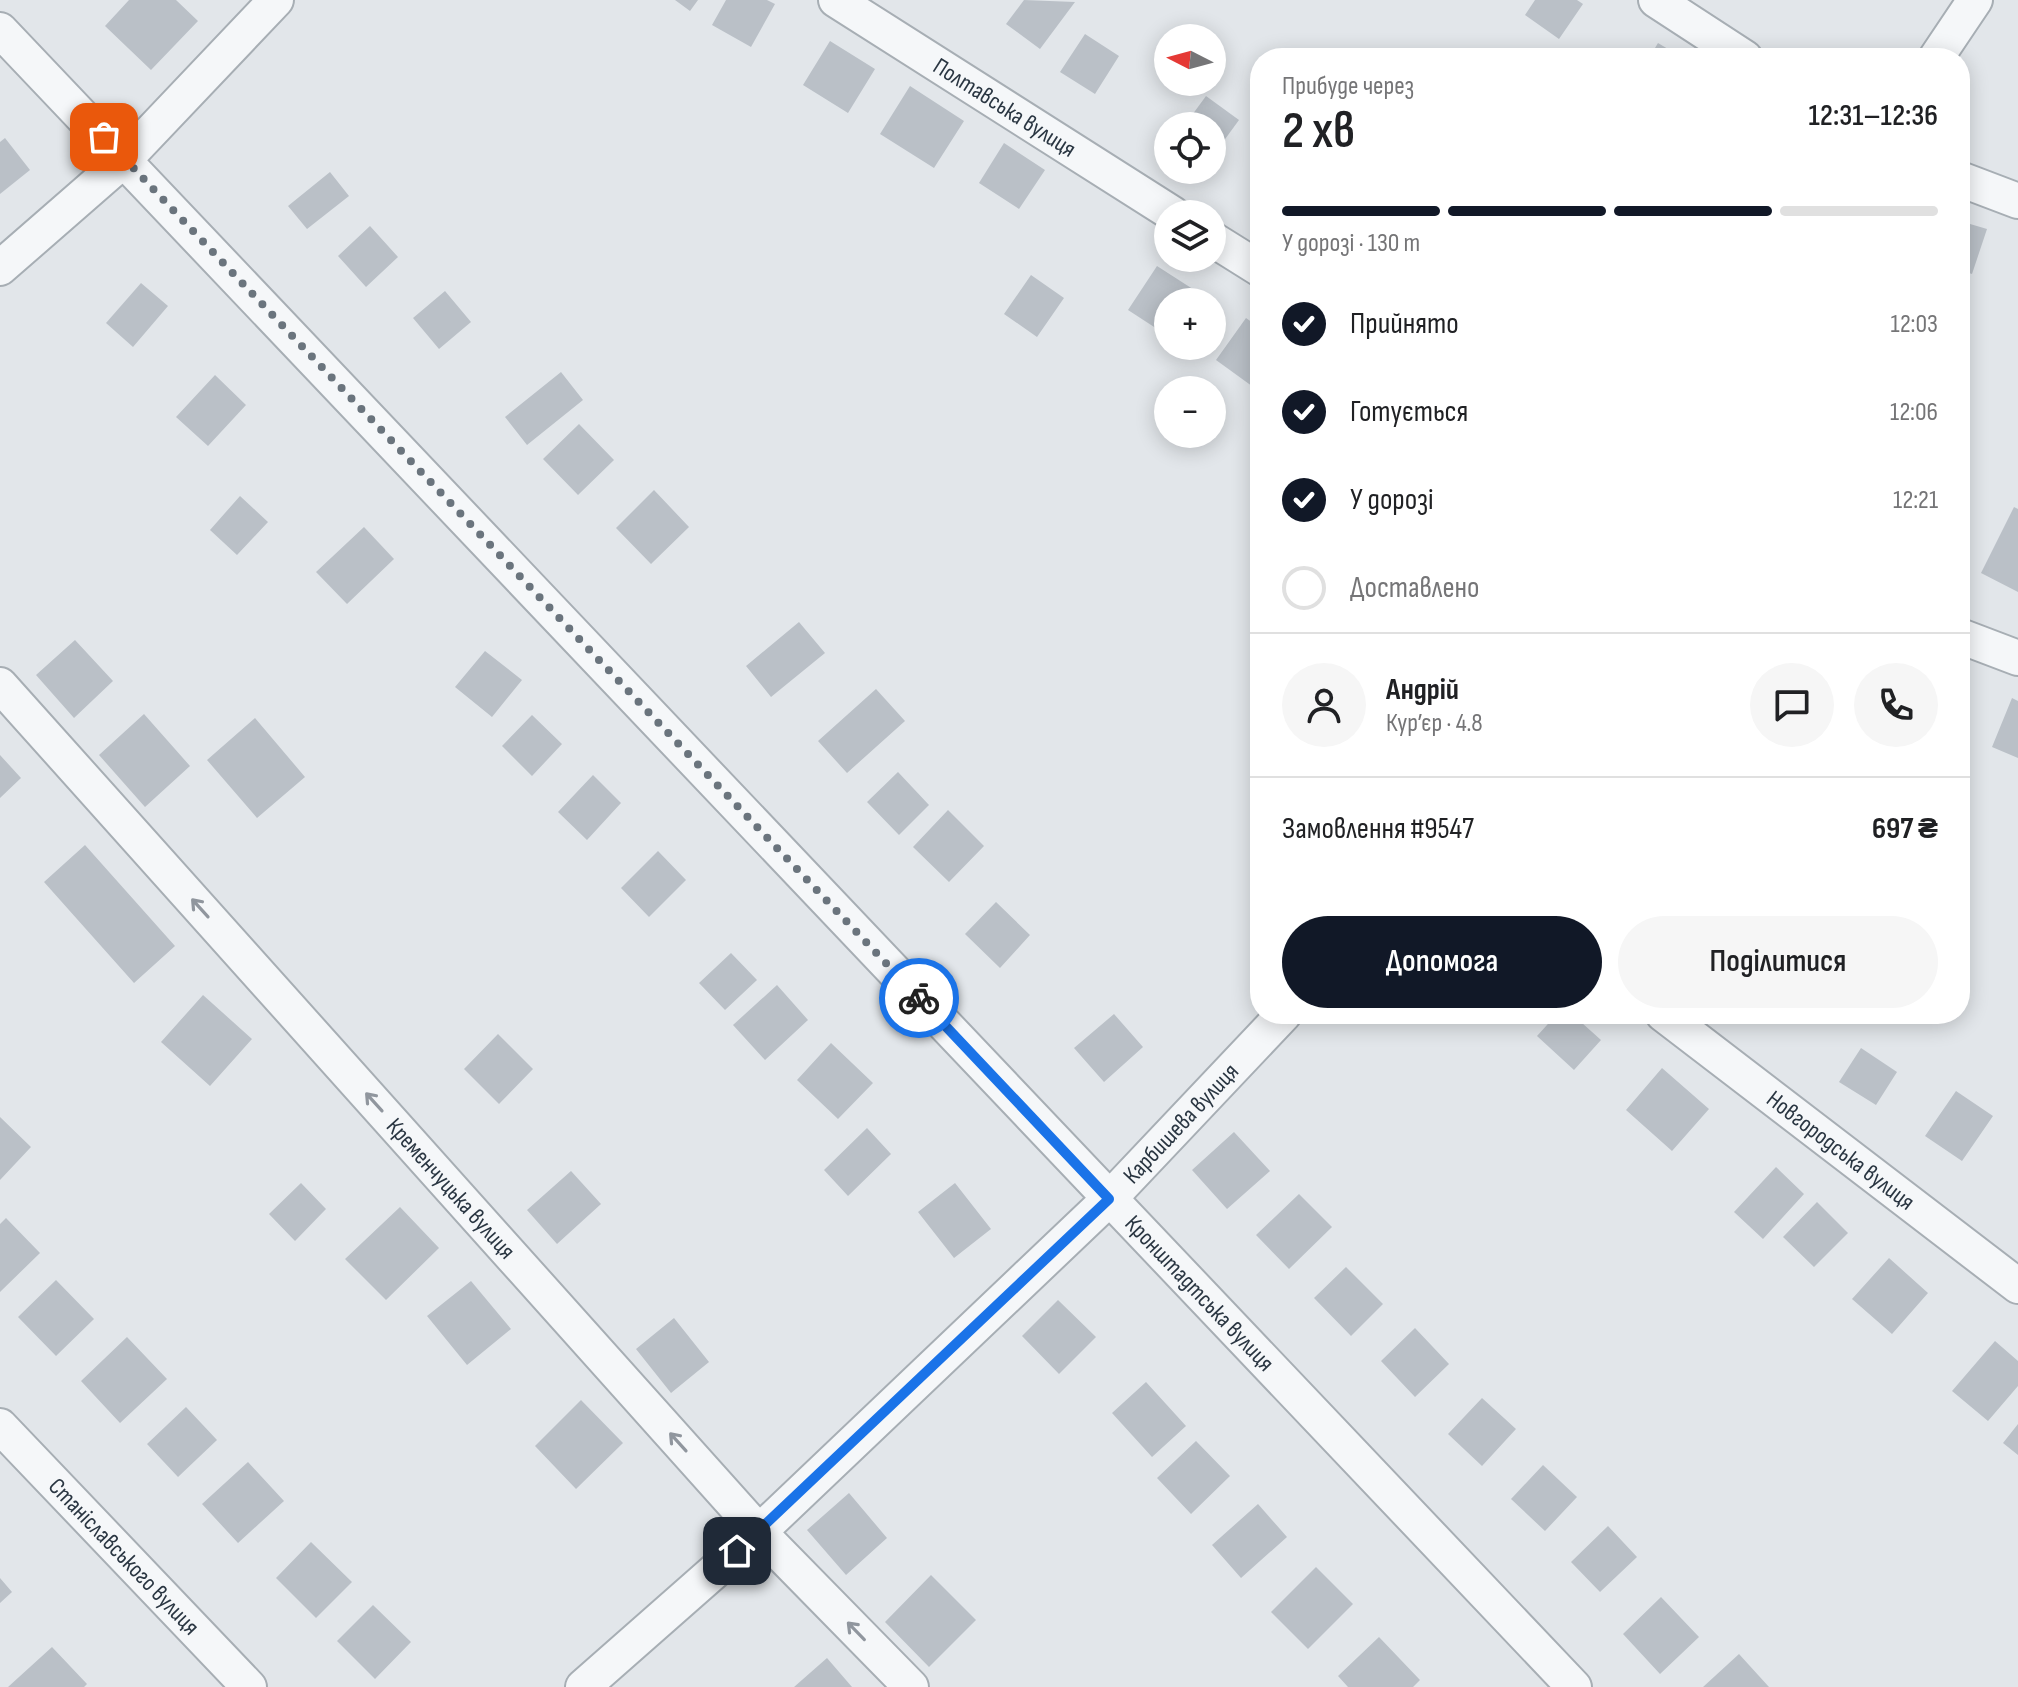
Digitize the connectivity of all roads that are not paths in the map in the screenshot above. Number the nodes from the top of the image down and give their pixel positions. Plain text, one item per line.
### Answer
1 (276, 0) edge
2 (836, 0) edge
3 (1656, 0) edge
4 (1975, 0) edge
5 (0, 30) edge
6 (1730, 48) edge
7 (1943, 48) edge
8 (125, 159) junction
9 (1970, 183) edge
10 (2018, 201) edge
11 (1154, 202) edge
12 (1226, 248) edge
13 (1250, 263) edge
14 (0, 268) edge
15 (1970, 640) edge
16 (2018, 658) edge
17 (0, 685) edge
18 (1275, 1024) edge
19 (1676, 1024) edge
20 (1109, 1199) junction
21 (2018, 1286) edge
22 (0, 1426) edge
23 (759, 1532) junction
24 (249, 1687) edge
25 (583, 1687) edge
26 (911, 1687) edge
27 (1574, 1687) edge

1 - 8 street
2 - 11 street, Полтавська вулиця
3 - 6 street
4 - 7 street
5 - 8 street, Кронштадтська вулиця
8 - 14 street
8 - 20 street, Кронштадтська вулиця
9 - 10 street
12 - 13 street
15 - 16 street
23 -> 17 street, Кременчуцька вулиця
18 - 20 street, Карбишева вулиця
19 - 21 street, Новгородська вулиця
20 - 23 street, Карбишева вулиця
20 - 27 street, Кронштадтська вулиця
22 - 24 street, Станіславського вулиця
23 - 25 street, Карбишева вулиця
26 -> 23 street, Кременчуцька вулиця

